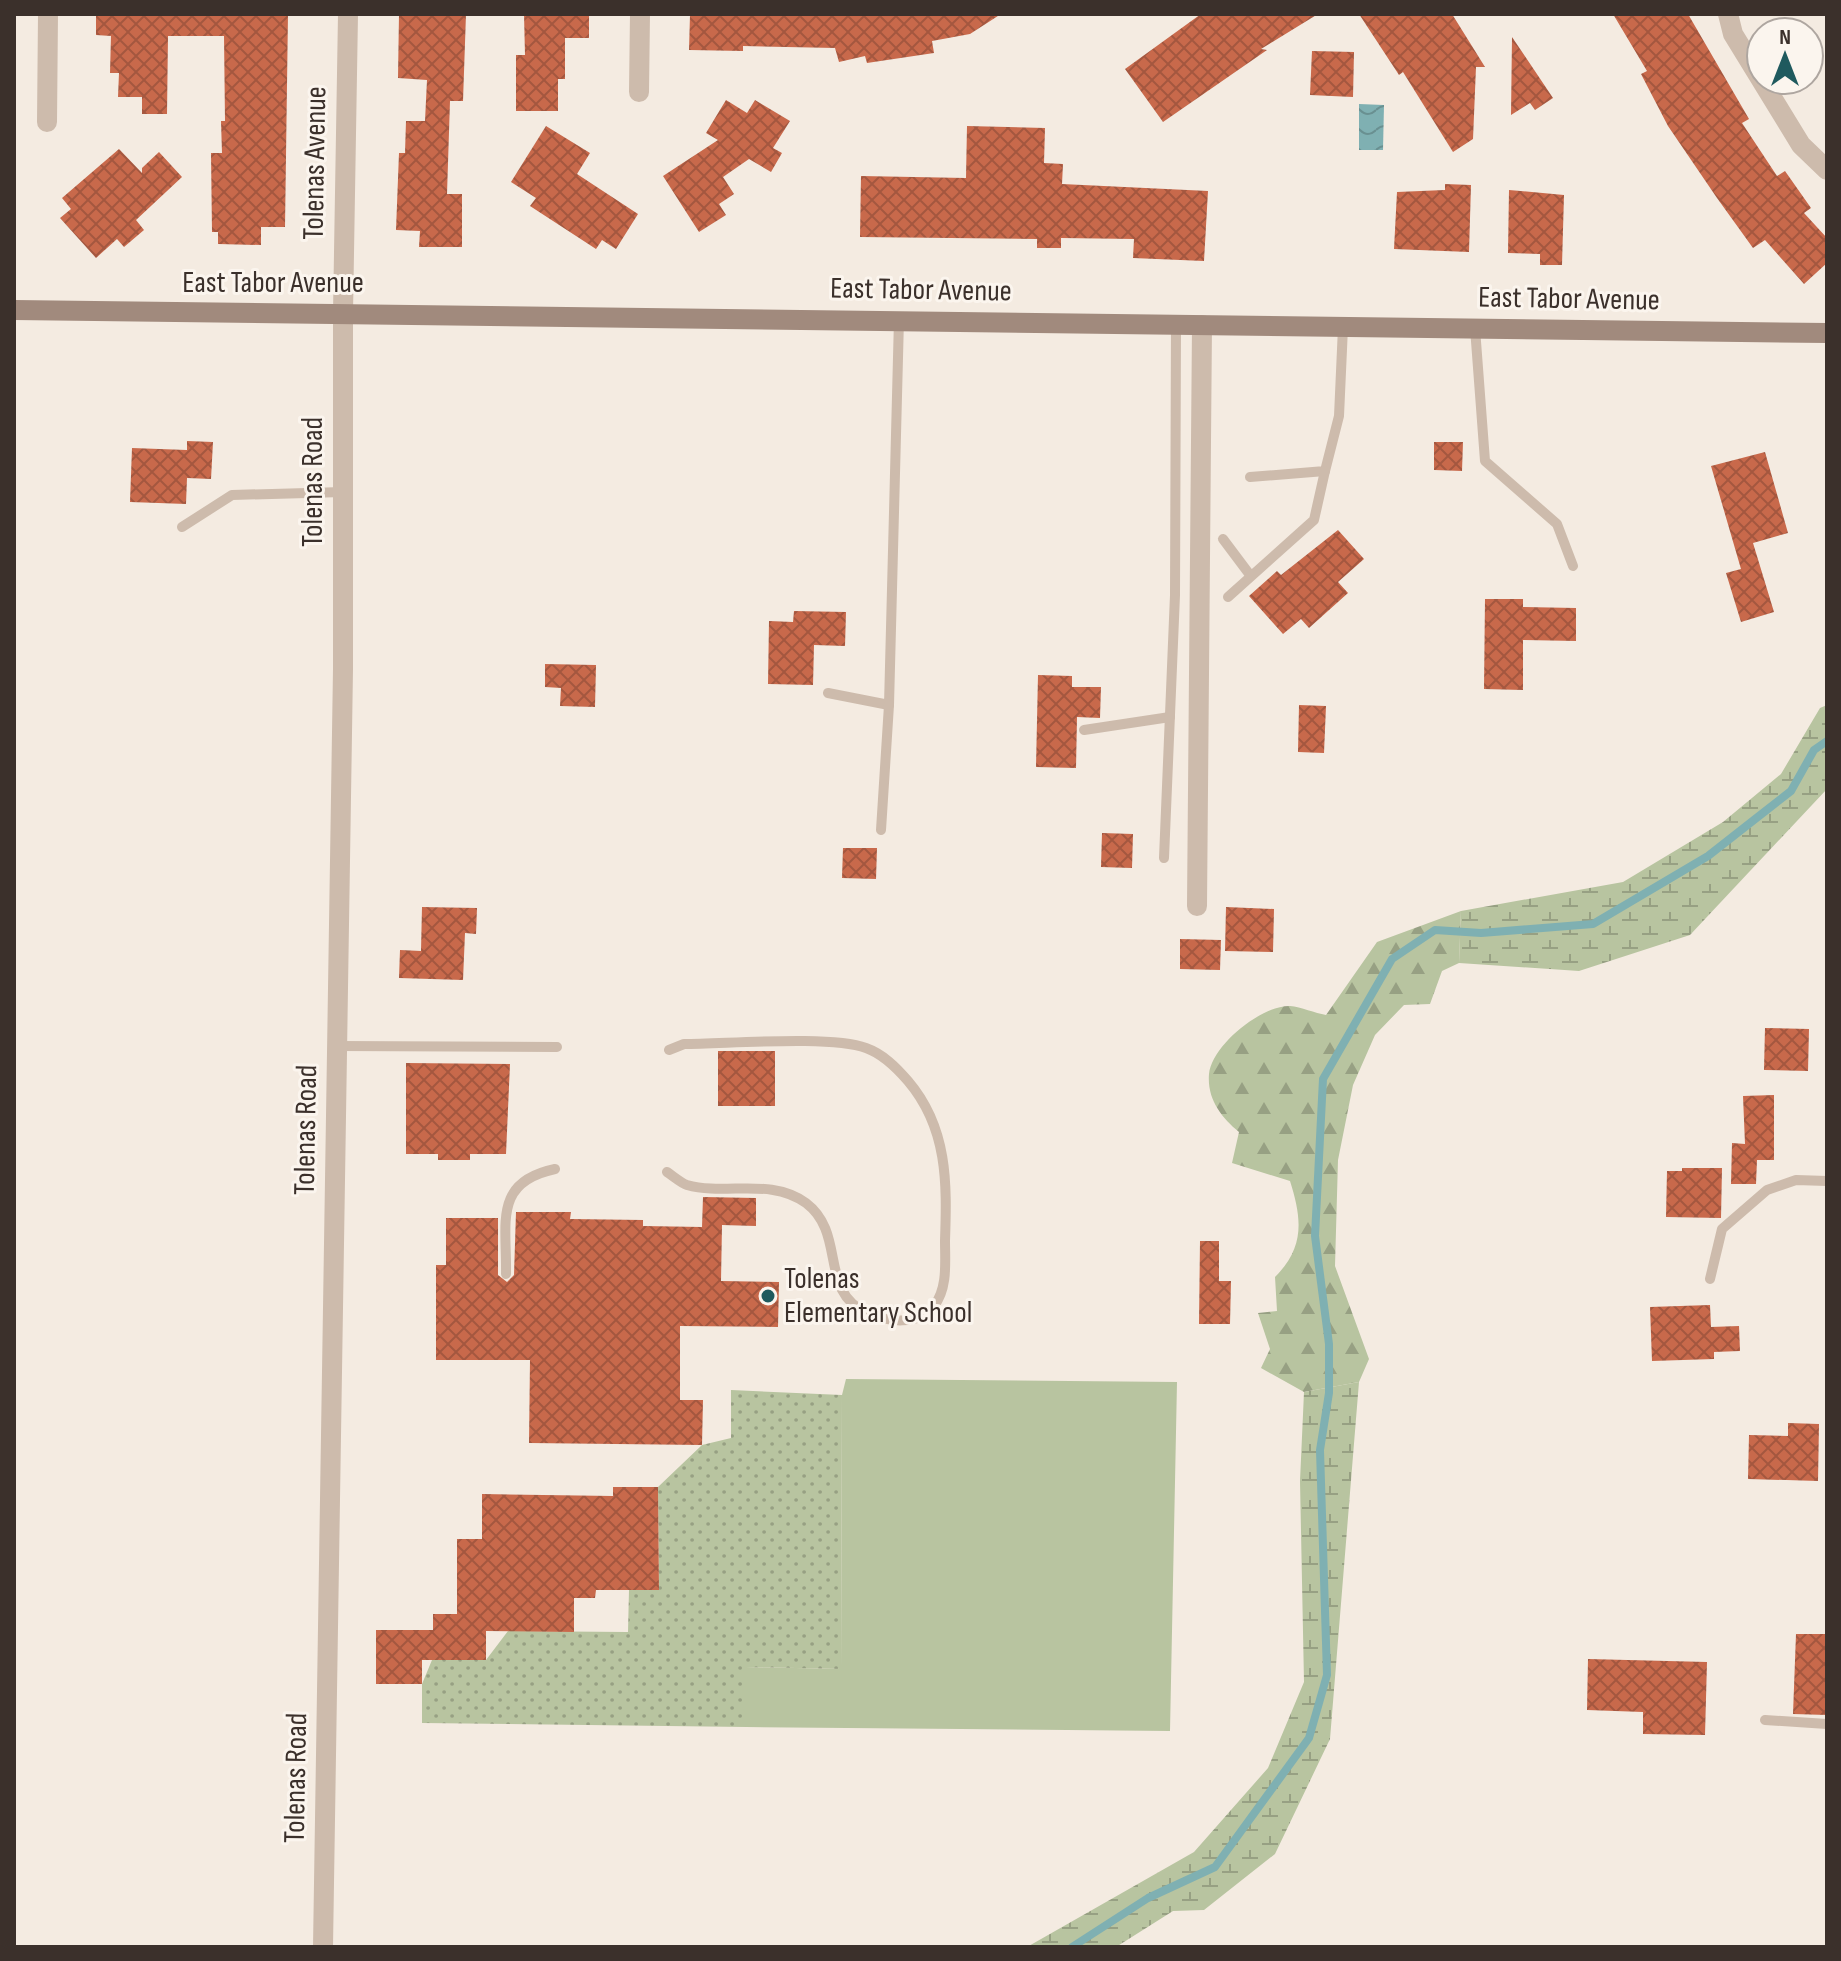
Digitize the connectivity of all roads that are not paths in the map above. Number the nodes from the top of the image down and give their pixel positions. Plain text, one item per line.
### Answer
1 (48, 14) edge
2 (348, 14) edge
3 (640, 14) edge
4 (1728, 14) edge
5 (639, 92) dead end
6 (47, 122) dead end
7 (1827, 170) edge
8 (14, 310) edge
9 (343, 313) junction
10 (899, 319) junction
11 (1176, 325) junction
12 (1202, 325) junction
13 (1343, 327) junction
14 (1475, 328) junction
15 (1827, 333) edge
16 (1325, 471) junction
17 (1250, 477) dead end
18 (343, 492) junction
19 (182, 527) dead end
20 (1223, 539) dead end
21 (1573, 566) dead end
22 (1250, 575) junction
23 (1228, 597) dead end
24 (828, 693) dead end
25 (889, 705) junction
26 (1170, 717) junction
27 (1084, 730) dead end
28 (881, 830) dead end
29 (1164, 858) dead end
30 (1197, 906) dead end
31 (337, 1046) junction
32 (557, 1047) dead end
33 (669, 1050) dead end
34 (555, 1169) dead end
35 (667, 1172) dead end
36 (1827, 1181) edge
37 (506, 1274) dead end
38 (1710, 1279) dead end
39 (1765, 1720) dead end
40 (1827, 1724) edge
41 (323, 1947) edge

1 - 6 street
2 - 9 street, Tolenas Avenue
3 - 5 street
4 - 7 street
8 - 9 main road, East Tabor Avenue
9 - 10 main road, East Tabor Avenue
9 - 18 street, Tolenas Road
10 - 11 main road, East Tabor Avenue
10 - 25 lane
11 - 12 main road, East Tabor Avenue
11 - 26 lane
12 - 13 main road, East Tabor Avenue
12 - 30 street
13 - 14 main road, East Tabor Avenue
13 - 16 lane
14 - 15 main road, East Tabor Avenue
14 - 21 lane
16 - 17 lane
16 - 22 lane
18 - 19 lane
18 - 31 street, Tolenas Road
20 - 22 lane
22 - 23 lane
24 - 25 lane
25 - 28 lane
26 - 27 lane
26 - 29 lane
31 - 32 lane
31 - 41 street, Tolenas Road
33 - 35 lane
34 - 37 lane
36 - 38 lane
39 - 40 lane

